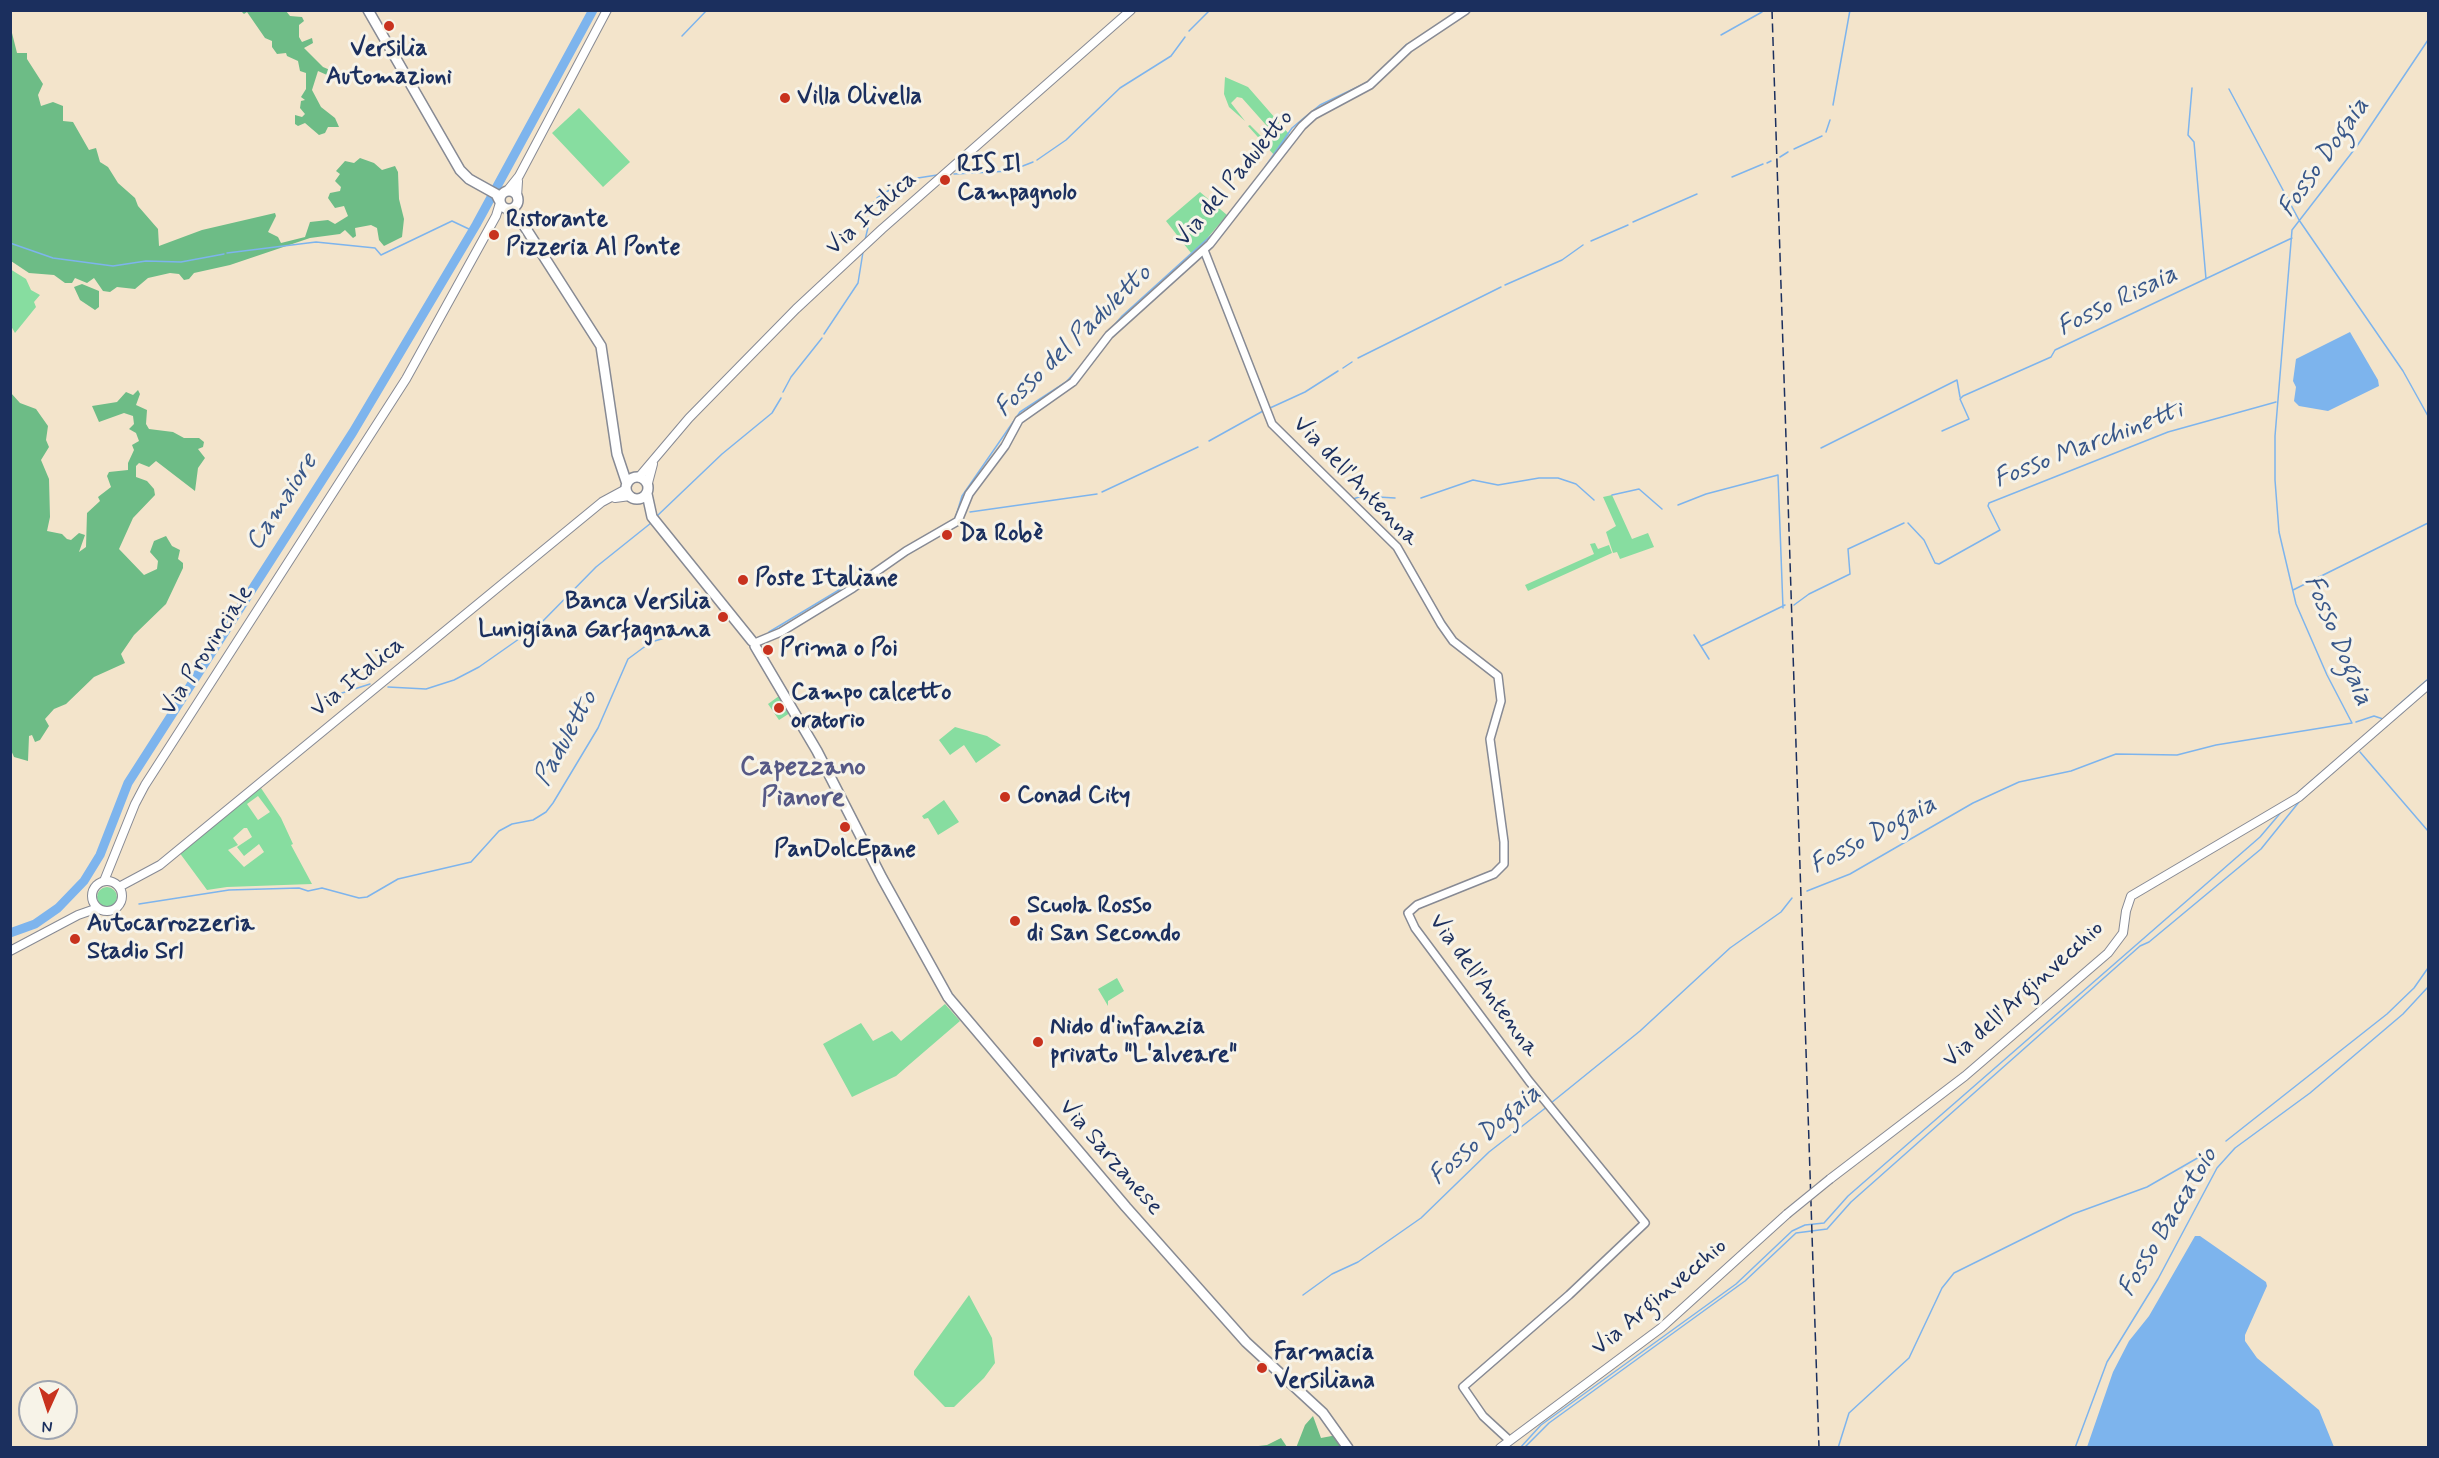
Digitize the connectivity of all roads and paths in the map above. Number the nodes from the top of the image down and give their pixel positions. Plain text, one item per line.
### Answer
1 (368, 10) edge
2 (607, 10) edge
3 (1131, 10) edge
4 (1466, 10) edge
5 (519, 176) junction
6 (503, 200) junction
7 (517, 200) junction
8 (523, 224) junction
9 (1204, 250) junction
10 (653, 461) junction
11 (620, 468) junction
12 (637, 477) junction
13 (648, 483) junction
14 (630, 492) junction
15 (647, 494) junction
16 (650, 512) junction
17 (755, 643) junction
18 (2428, 685) edge
19 (107, 881) junction
20 (121, 890) junction
21 (92, 896) junction
22 (98, 908) junction
23 (78, 915) junction
24 (10, 951) edge
25 (1830, 1179) joint
26 (1509, 1440) junction
27 (1348, 1448) edge
28 (1500, 1448) edge

1 - 6 main road
2 - 5 main road, Via Provinciale
3 - 10 main road, Via Italica
4 - 9 street, Via del Paduletto
5 - 6 main road, Via Provinciale
5 - 7 main road, Via Provinciale
6 - 7 main road
6 - 7 main road
6 - 8 main road
6 - 19 main road, Via Provinciale
7 - 8 main road
8 - 11 main road
9 - 17 street, Via del Paduletto
9 - 26 street, Via dell'Antenna
10 - 12 main road, Via Italica
10 - 13 main road, Via Italica
11 - 12 main road
11 - 14 main road, Via Sarzanese
12 - 13 main road
12 - 14 main road
13 - 15 main road
14 - 15 main road
14 - 16 main road, Via Sarzanese
14 - 20 main road, Via Italica
15 - 16 main road
16 - 17 main road, Via Sarzanese
17 - 27 main road, Via Sarzanese
18 - 25 main road, Via dell'Arginvecchio
19 - 20 main road
19 - 21 main road
20 - 22 main road
21 - 22 main road
21 - 23 main road
22 - 23 main road
23 - 24 main road
25 - 26 main road, Via Arginvecchio, bridge
26 - 28 main road, Via Arginvecchio

